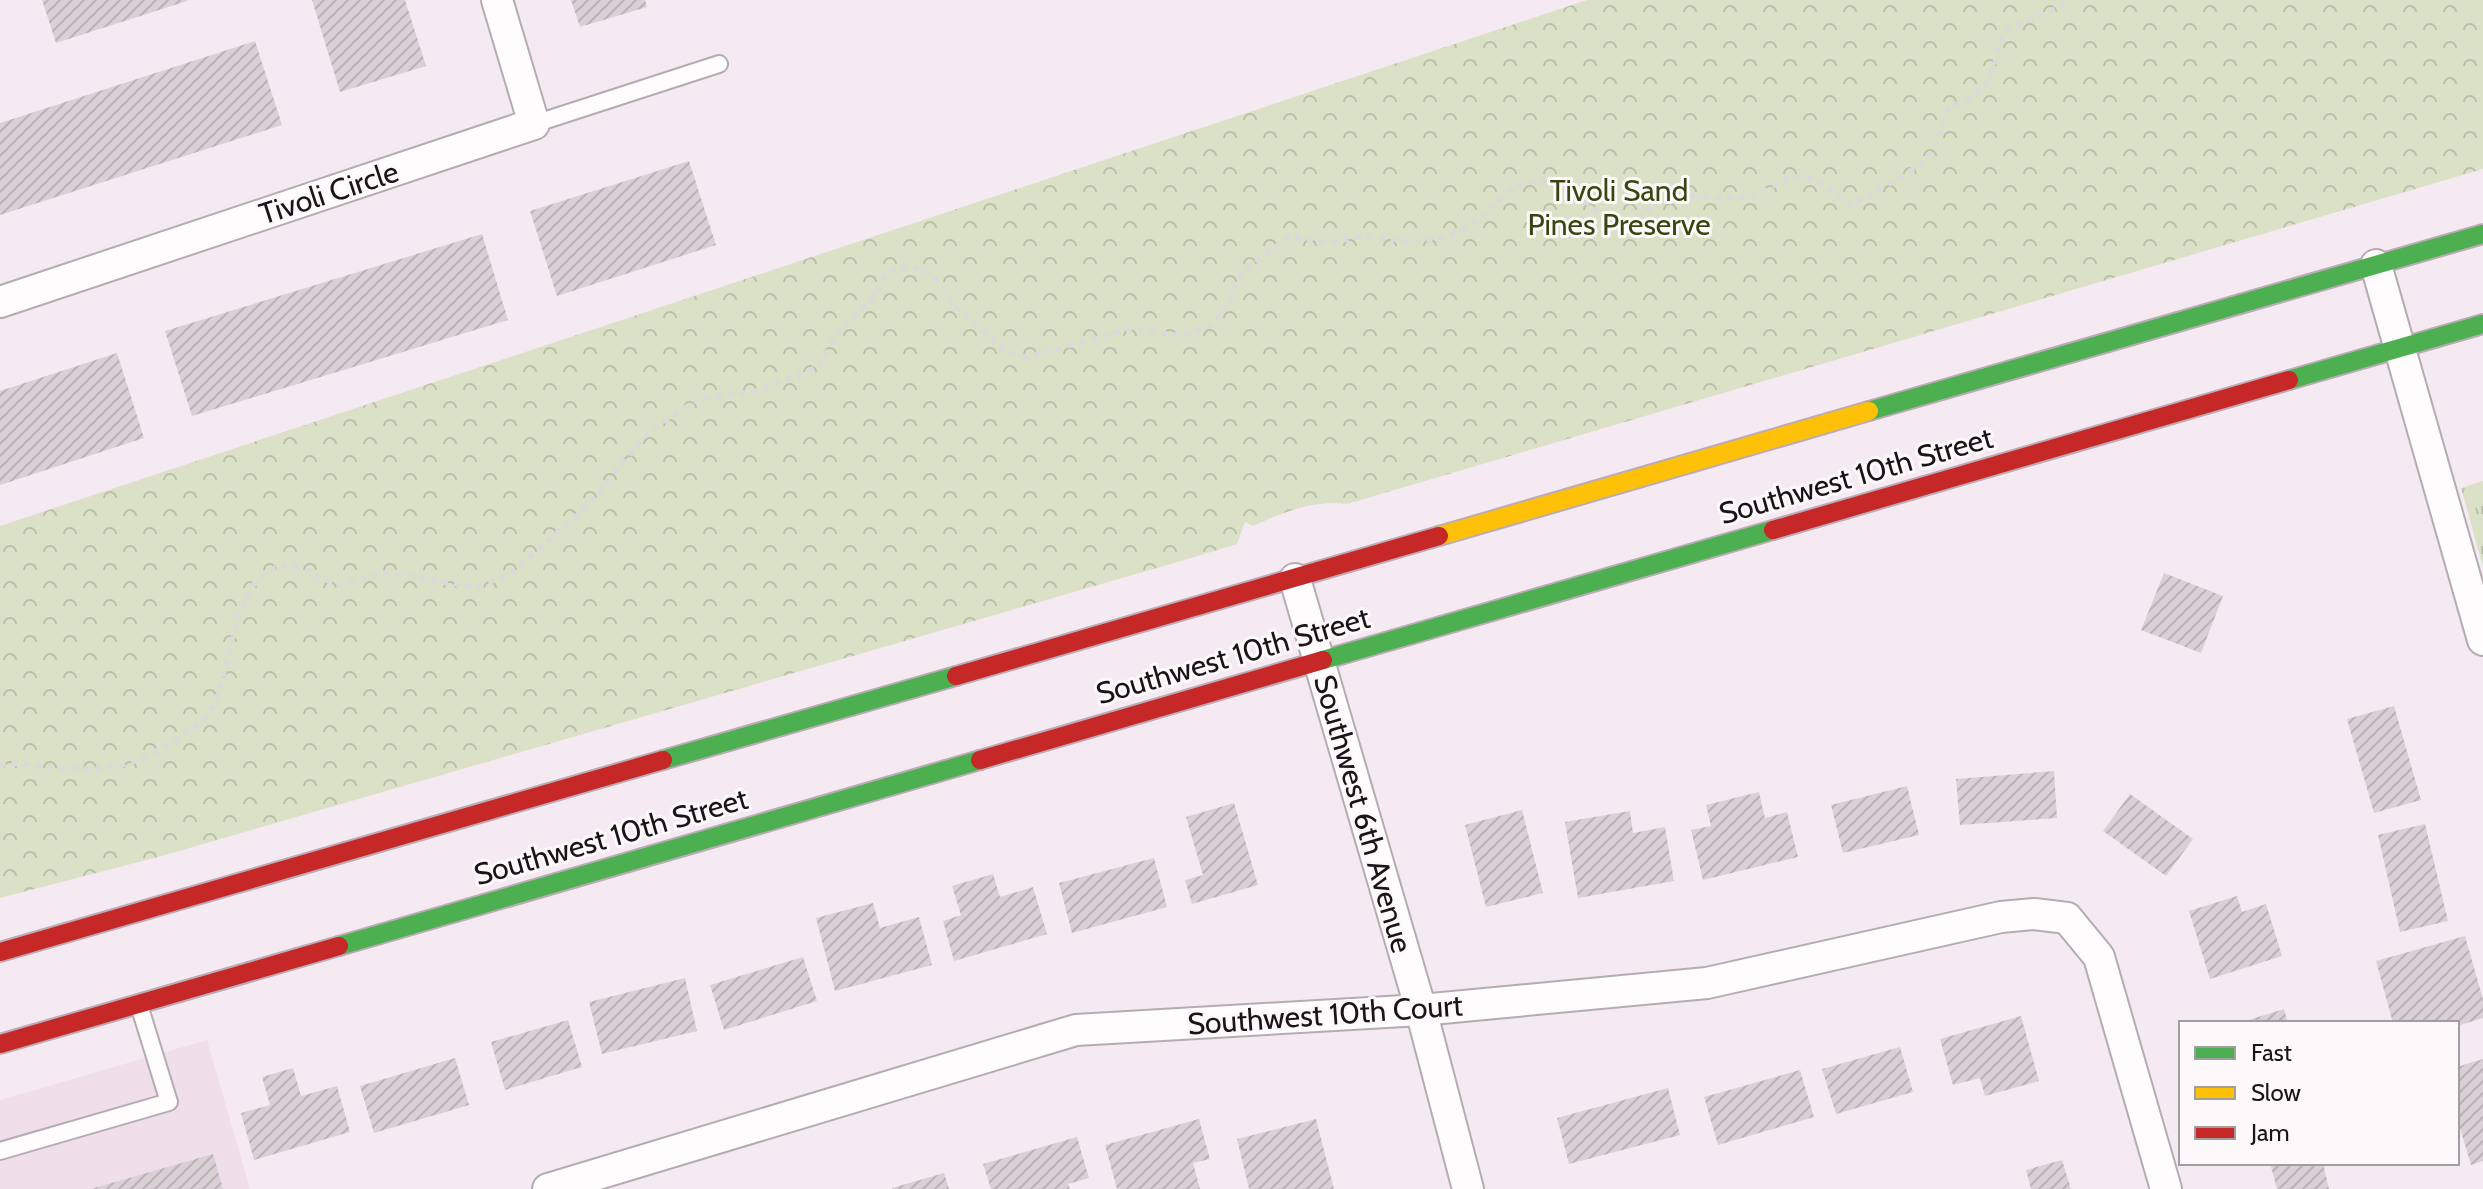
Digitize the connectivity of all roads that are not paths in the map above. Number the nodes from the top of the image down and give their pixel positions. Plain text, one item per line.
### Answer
1 (497, 0) edge
2 (719, 64) dead end
3 (534, 124) junction
4 (2483, 234) edge
5 (2376, 265) junction
6 (0, 302) edge
7 (2483, 324) edge
8 (2402, 348) junction
9 (1295, 579) junction
10 (2483, 640) edge
11 (1319, 661) junction
12 (0, 952) edge
13 (139, 1003) junction
14 (1421, 1010) junction
15 (0, 1044) edge
16 (0, 1151) edge
17 (548, 1189) edge
18 (1468, 1189) edge
19 (2166, 1189) edge

1 - 3 street
2 - 3 lane
3 - 6 street, Tivoli Circle
4 - 5 main road, Southwest 10th Street
5 - 8 street
5 - 9 main road, Southwest 10th Street
7 - 8 main road, Southwest 10th Street
8 - 10 street
8 - 11 main road, Southwest 10th Street
9 - 11 street, Southwest 6th Avenue
9 - 12 main road, Southwest 10th Street
11 - 13 main road, Southwest 10th Street
11 - 14 street, Southwest 6th Avenue
13 - 15 main road, Southwest 10th Street
13 - 16 lane
14 - 17 street, Southwest 10th Court
14 - 18 street, Southwest 6th Avenue
14 - 19 street, Southwest 10th Court

